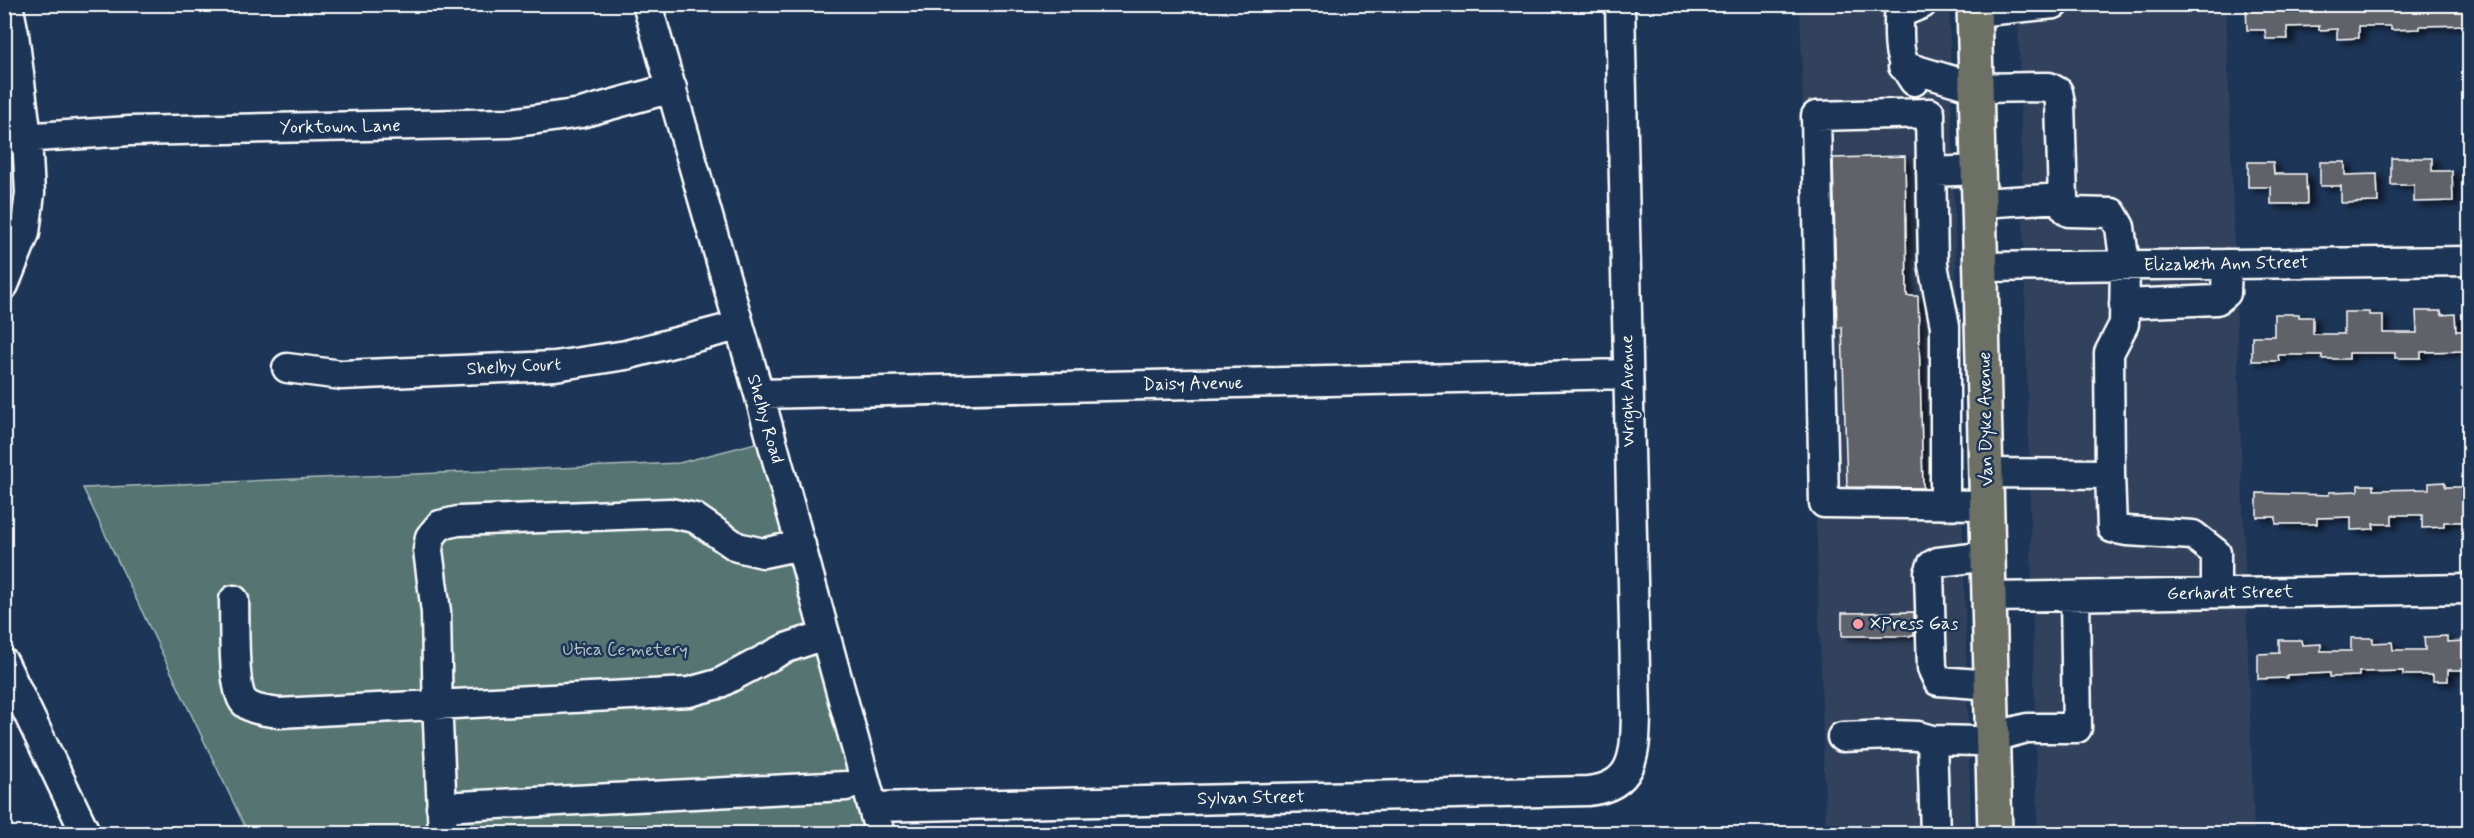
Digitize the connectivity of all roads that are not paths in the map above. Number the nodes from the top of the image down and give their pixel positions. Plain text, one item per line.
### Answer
1 (8, 4) edge
2 (648, 4) edge
3 (1620, 4) edge
4 (1922, 4) edge
5 (2054, 4) edge
6 (1975, 8) edge
7 (1903, 66) junction
8 (672, 88) junction
9 (1977, 88) junction
10 (1930, 113) junction
11 (16, 138) edge
12 (1980, 170) junction
13 (1931, 172) junction
14 (1980, 203) junction
15 (2064, 203) junction
16 (2469, 261) edge
17 (2227, 264) junction
18 (2125, 266) junction
19 (1982, 267) junction
20 (4, 285) edge
21 (1983, 302) junction
22 (2124, 304) junction
23 (1941, 305) junction
24 (738, 326) junction
25 (287, 368) dead end
26 (1627, 374) junction
27 (759, 394) junction
28 (1944, 443) junction
29 (1987, 458) junction
30 (2110, 474) junction
31 (1945, 505) junction
32 (1988, 505) junction
33 (801, 545) junction
34 (1989, 556) junction
35 (2469, 589) edge
36 (2216, 593) junction
37 (2075, 596) junction
38 (1990, 597) junction
39 (234, 600) dead end
40 (807, 641) dead end
41 (4, 663) edge
42 (1992, 685) junction
43 (437, 705) junction
44 (1993, 737) junction
45 (1842, 738) dead end
46 (1932, 740) junction
47 (1625, 775) joint
48 (846, 786) dead end
49 (873, 807) junction
50 (442, 820) edge
51 (86, 834) edge
52 (880, 834) edge
53 (1935, 834) edge
54 (1995, 834) edge

1 - 11 street
2 - 8 street, Shelby Road
3 - 26 street, Wright Avenue
4 - 7 street
5 - 6 street
6 - 9 main road, Van Dyke Avenue
7 - 9 street
7 - 10 street
8 - 11 street, Yorktown Lane
8 - 24 street, Shelby Road
9 - 12 main road, Van Dyke Avenue
9 - 15 street
10 - 13 street
10 - 31 street
11 - 20 street
12 - 13 street
12 - 14 main road, Van Dyke Avenue
13 - 23 street
14 - 15 street
14 - 19 main road, Van Dyke Avenue
15 - 18 street
16 - 17 street, Elizabeth Ann Street
17 - 18 street, Elizabeth Ann Street
17 - 22 street
18 - 19 street, Elizabeth Ann Street
18 - 22 street
19 - 21 main road, Van Dyke Avenue
21 - 23 street
21 - 29 main road, Van Dyke Avenue
22 - 30 street
23 - 28 street
24 - 25 street, Shelby Court
24 - 27 street, Shelby Road
26 - 27 street, Daisy Avenue
26 - 47 street, Wright Avenue
27 - 33 street, Shelby Road
28 - 29 street
28 - 31 street
29 - 30 street
29 - 32 main road, Van Dyke Avenue
30 - 36 street
31 - 32 street
32 - 34 main road, Van Dyke Avenue
33 - 43 street
33 - 49 street, Shelby Road
34 - 38 main road, Van Dyke Avenue
34 - 42 street
35 - 36 street, Gerhardt Street
36 - 37 street, Gerhardt Street
37 - 38 street, Gerhardt Street
37 - 44 street
38 - 42 main road, Van Dyke Avenue
39 - 43 street
40 - 43 street
41 - 51 street
42 - 44 main road, Van Dyke Avenue
43 - 50 street
44 - 46 street
44 - 54 main road, Van Dyke Avenue
45 - 46 street
46 - 53 street
47 - 49 street, Sylvan Street
48 - 50 street
49 - 52 street, Shelby Road

